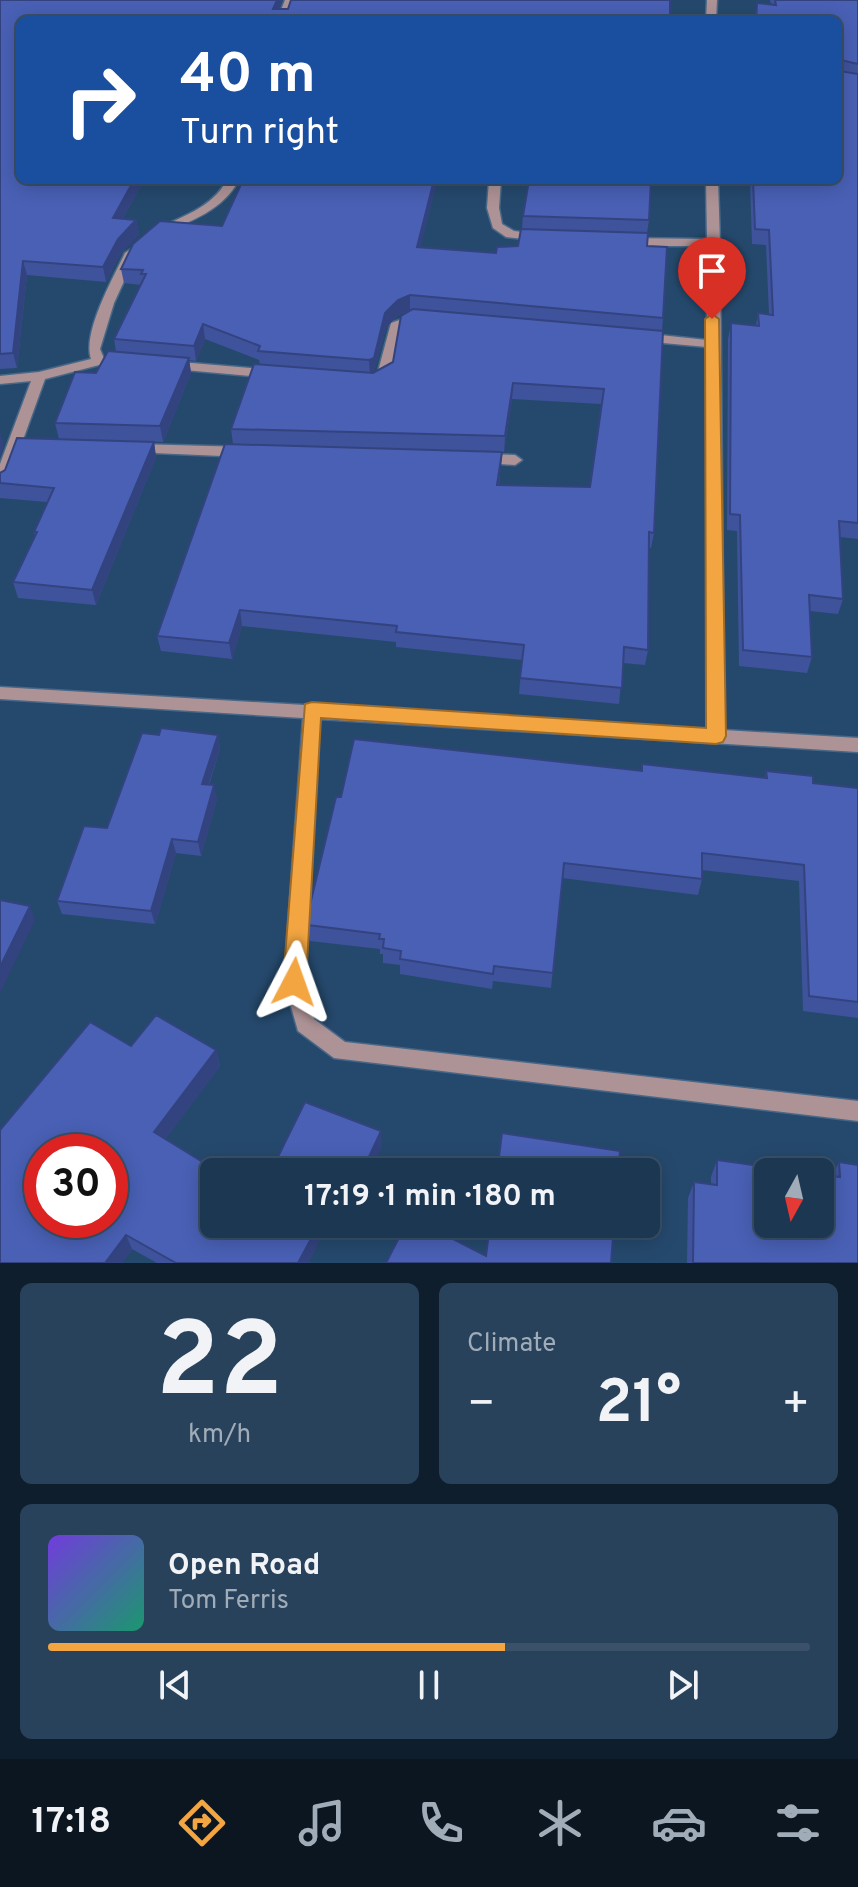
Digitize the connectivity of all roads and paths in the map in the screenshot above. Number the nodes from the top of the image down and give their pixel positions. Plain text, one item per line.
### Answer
1 (231, 184) edge
2 (495, 184) edge
3 (712, 184) edge
4 (561, 239) edge
5 (608, 241) edge
6 (714, 243) junction
7 (434, 318) edge
8 (619, 335) edge
9 (711, 344) junction
10 (158, 364) edge
11 (39, 376) junction
12 (285, 376) edge
13 (0, 380) edge
14 (365, 383) edge
15 (14, 445) junction
16 (30, 446) edge
17 (124, 448) edge
18 (265, 452) edge
19 (468, 458) edge
20 (515, 460) dead end
21 (0, 484) edge
22 (0, 693) edge
23 (312, 710) junction
24 (716, 736) junction
25 (858, 745) edge
26 (858, 1111) edge

1 - 11 street
2 - 4 street
3 - 6 street
5 - 6 street
6 - 9 street
7 - 14 street
8 - 9 street
9 - 24 street
10 - 12 street
11 - 13 street
11 - 15 street
15 - 16 street
15 - 21 street
17 - 18 street
19 - 20 street
22 - 23 street
23 - 24 street
23 - 26 street
24 - 25 street

